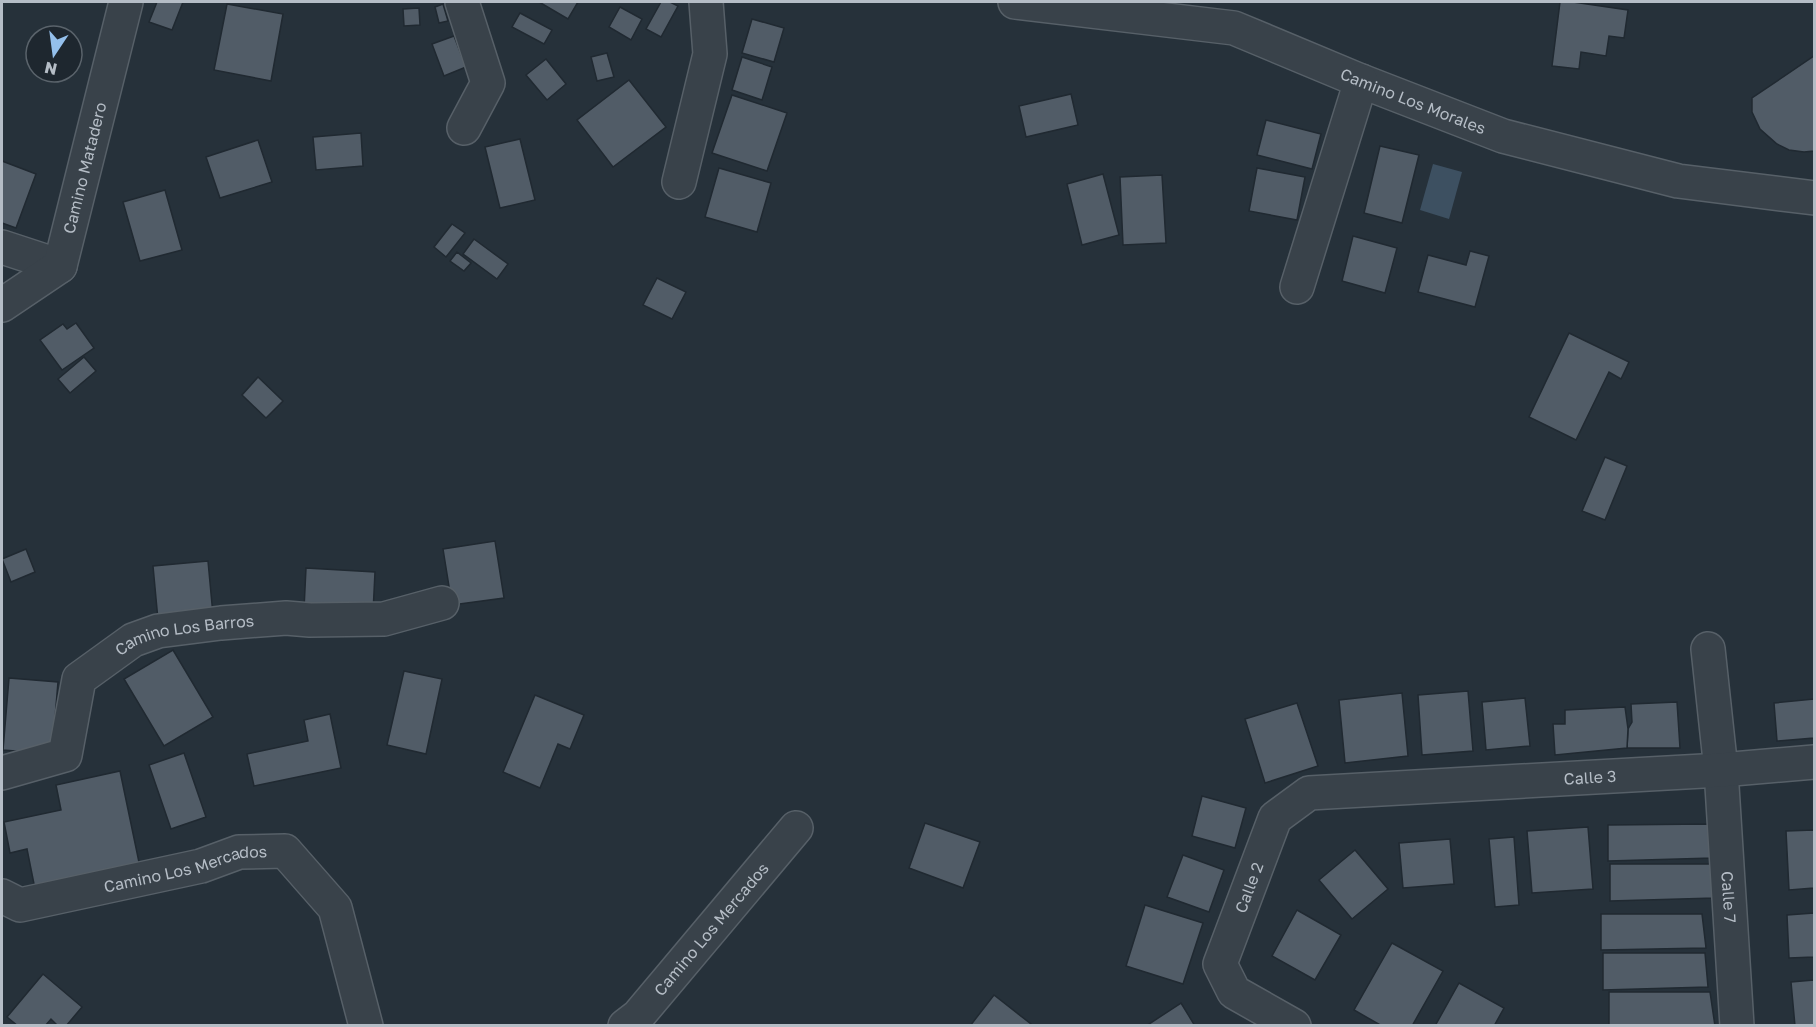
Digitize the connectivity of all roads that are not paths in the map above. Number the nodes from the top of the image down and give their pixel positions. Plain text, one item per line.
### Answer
1 (126, 2) edge
2 (462, 2) edge
3 (706, 2) edge
4 (1015, 2) edge
5 (1361, 81) junction
6 (464, 128) dead end
7 (679, 182) dead end
8 (1815, 198) edge
9 (2, 247) edge
10 (60, 266) junction
11 (1298, 287) dead end
12 (2, 304) edge
13 (442, 603) dead end
14 (1708, 649) dead end
15 (1815, 762) edge
16 (1721, 770) junction
17 (2, 773) edge
18 (1368, 790) joint
19 (796, 828) dead end
20 (2, 896) edge
21 (1291, 1024) edge
22 (366, 1026) edge
23 (625, 1026) edge
24 (1737, 1026) edge

1 - 10 street, Camino Matadero
2 - 6 street
3 - 7 street
4 - 5 street, Camino Los Morales
5 - 8 street, Camino Los Morales
5 - 11 street
9 - 10 street
10 - 12 street
13 - 17 street, Camino Los Barros
14 - 16 street, Calle 7
15 - 16 street, Calle 3
16 - 18 street, Calle 3
16 - 24 street, Calle 7
18 - 21 street, Calle 2
19 - 23 street, Camino Los Mercados
20 - 22 street, Camino Los Mercados

